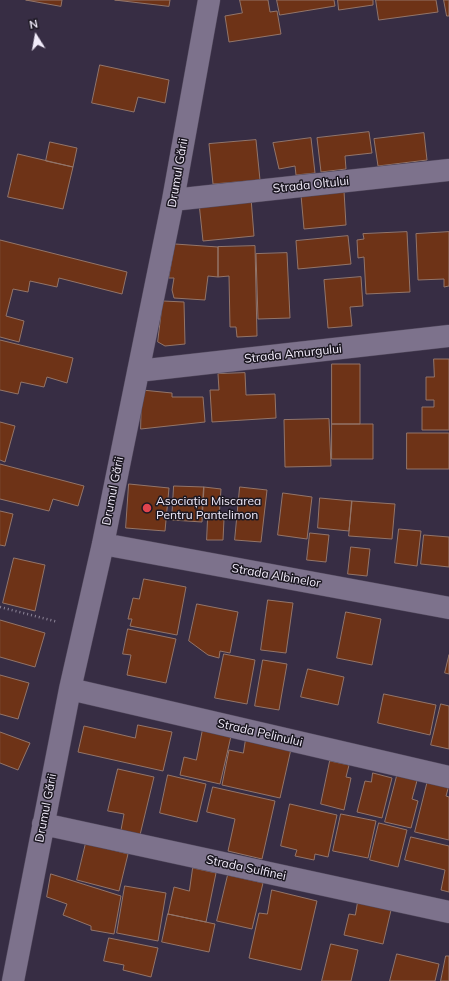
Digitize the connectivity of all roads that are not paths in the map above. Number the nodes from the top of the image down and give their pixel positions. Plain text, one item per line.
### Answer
1 (209, 0) edge
2 (449, 170) edge
3 (173, 200) junction
4 (449, 336) edge
5 (138, 371) junction
6 (103, 544) junction
7 (449, 608) edge
8 (70, 689) junction
9 (449, 777) edge
10 (43, 824) junction
11 (449, 912) edge
12 (13, 981) edge

1 - 3 street, Drumul Gării
2 - 3 street, Strada Oltului
3 - 5 street, Drumul Gării
4 - 5 street, Strada Amurgului
5 - 6 street, Drumul Gării
6 - 7 street, Strada Albinelor
6 - 8 street, Drumul Gării
8 - 9 street, Strada Pelinului
8 - 10 street, Drumul Gării
10 - 11 street, Strada Sulfinei
10 - 12 street, Drumul Gării

